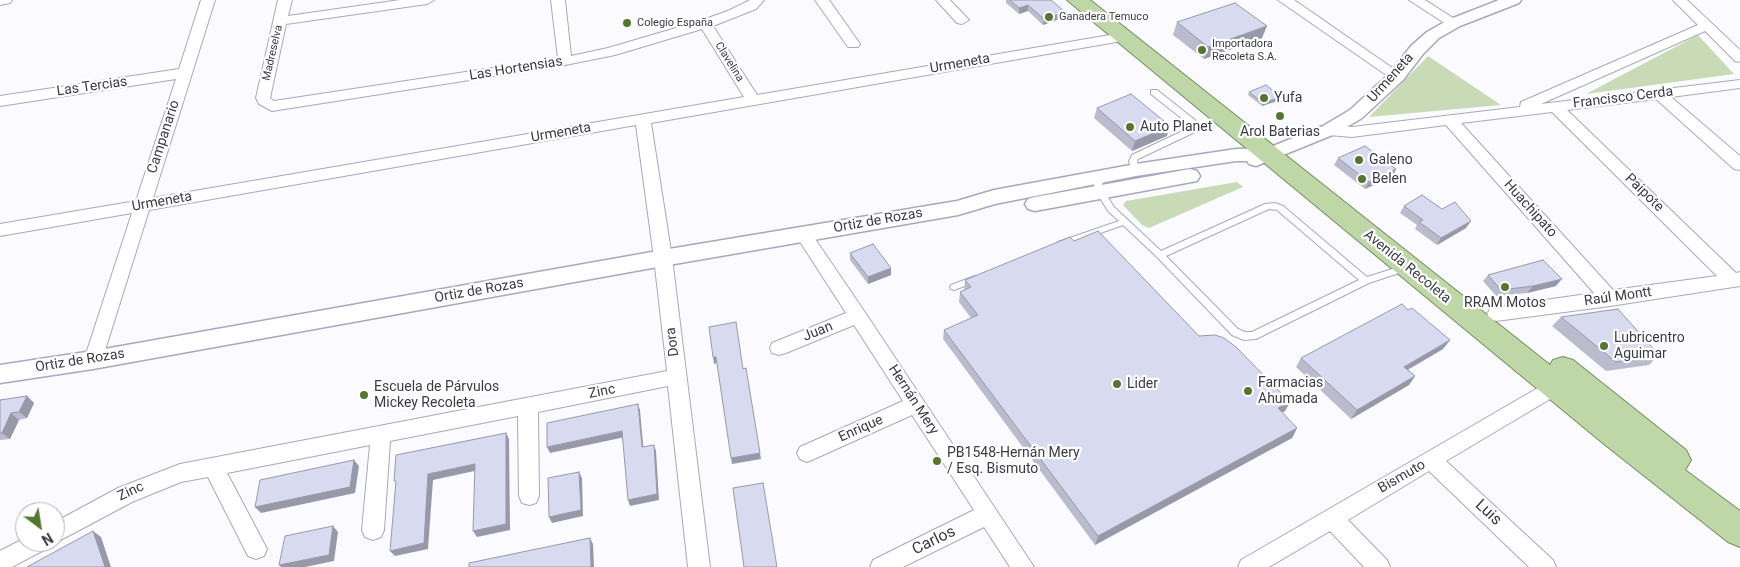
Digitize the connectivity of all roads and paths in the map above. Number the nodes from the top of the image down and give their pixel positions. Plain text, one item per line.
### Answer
1 (5, 0) edge
2 (208, 0) edge
3 (285, 0) edge
4 (427, 0) edge
5 (558, 0) edge
6 (757, 0) edge
7 (822, 0) edge
8 (943, 0) edge
9 (1077, 0) edge
10 (1102, 0) edge
11 (1285, 0) edge
12 (1416, 0) edge
13 (1513, 0) edge
14 (1680, 0) edge
15 (0, 1) edge
16 (962, 20) dead end
17 (280, 21) junction
18 (1454, 23) junction
19 (705, 24) junction
20 (1706, 26) junction
21 (1122, 36) junction
22 (1157, 43) junction
23 (853, 44) dead end
24 (1740, 58) edge
25 (565, 61) junction
26 (184, 73) junction
27 (1397, 76) junction
28 (1740, 84) edge
29 (1154, 92) dead end
30 (1659, 94) junction
31 (753, 100) junction
32 (0, 101) edge
33 (267, 104) joint
34 (1556, 107) junction
35 (1507, 113) junction
36 (643, 119) junction
37 (1450, 120) junction
38 (1329, 130) junction
39 (1278, 151) junction
40 (1740, 165) edge
41 (1136, 170) junction
42 (1100, 185) junction
43 (142, 205) junction
44 (1125, 222) junction
45 (0, 230) edge
46 (804, 234) junction
47 (1051, 248) edge
48 (1160, 255) junction
49 (663, 258) junction
50 (1408, 267) junction
51 (981, 277) edge
52 (1736, 279) edge
53 (1366, 281) junction
54 (954, 287) dead end
55 (1610, 299) junction
56 (1496, 314) junction
57 (858, 316) junction
58 (778, 348) dead end
59 (94, 360) junction
60 (0, 374) edge
61 (677, 377) junction
62 (1555, 386) junction
63 (916, 404) junction
64 (528, 406) junction
65 (382, 434) junction
66 (807, 453) dead end
67 (1431, 460) junction
68 (213, 466) junction
69 (529, 496) dead end
70 (988, 514) junction
71 (1332, 518) junction
72 (1740, 521) edge
73 (65, 527) edge
74 (373, 530) dead end
75 (1740, 530) edge
76 (256, 549) dead end
77 (19, 552) edge
78 (0, 562) edge
79 (699, 567) edge
80 (881, 567) edge
81 (1023, 567) edge
82 (1248, 567) edge
83 (1379, 567) edge
84 (1545, 567) edge

1 - 15 street
2 - 26 street, Campanario
3 - 17 street, Madreselva
4 - 17 street
5 - 25 street
6 - 19 street, Las Hortensias
7 - 23 street
8 - 16 street
9 - 21 main road, Avenida Recoleta
10 - 22 main road, Avenida Recoleta
11 - 27 street
12 - 18 street
13 - 18 street, Urmeneta
14 - 20 street
17 - 33 street, Madreselva
18 - 27 street, Urmeneta
19 - 25 street, Las Hortensias
19 - 31 street, Clavelina
20 - 24 street
20 - 35 street, Francisco Cerda
21 - 22 main road
21 - 31 street, Urmeneta
21 - 39 main road, Avenida Recoleta
22 - 39 main road, Avenida Recoleta
25 - 33 street, Las Hortensias
26 - 32 street, Las Tercias
26 - 43 street, Campanario
27 - 38 street, Urmeneta
28 - 30 street, Francisco Cerda
29 - 41 lane
30 - 34 street, Francisco Cerda
30 - 40 street
31 - 36 street, Urmeneta
34 - 35 street, Francisco Cerda
34 - 52 street, Paipote
35 - 37 street, Francisco Cerda
36 - 43 street, Urmeneta
36 - 49 street, Dora
37 - 38 street, Francisco Cerda
37 - 55 street, Huachipato
38 - 39 street, Urmeneta
39 - 41 street, Ortiz de Rozas
39 - 42 street, Ortiz de Rozas
39 - 50 main road, Avenida Recoleta
39 - 56 main road, Avenida Recoleta
41 - 42 street, Ortiz de Rozas
42 - 44 lane
42 - 46 street, Ortiz de Rozas
43 - 45 street, Urmeneta
43 - 59 street, Campanario
44 - 47 lane
44 - 48 lane
46 - 49 street, Ortiz de Rozas
46 - 57 street, Hernán Mery
48 - 53 lane
48 - 53 lane
49 - 59 street, Ortiz de Rozas
49 - 61 street, Dora
50 - 53 lane
50 - 62 main road, Avenida Recoleta
51 - 54 lane
52 - 55 street, Raúl Montt
55 - 56 street, Raúl Montt
56 - 72 main road, Avenida Recoleta
57 - 58 street, Juan
57 - 63 street, Hernán Mery
59 - 60 street, Ortiz de Rozas
61 - 64 street, Zinc
61 - 79 street, Dora
62 - 67 street, Bismuto
62 - 75 main road, Avenida Recoleta
63 - 66 street, Enrique
63 - 70 street, Hernán Mery
64 - 65 street, Zinc
64 - 69 street
65 - 68 street, Zinc
65 - 74 street
67 - 71 street, Bismuto
67 - 84 street, Luis
68 - 73 street, Zinc
68 - 76 street
70 - 80 street, Carlos
70 - 81 street, Hernán Mery
71 - 82 street, Bismuto
71 - 83 street
77 - 78 street

